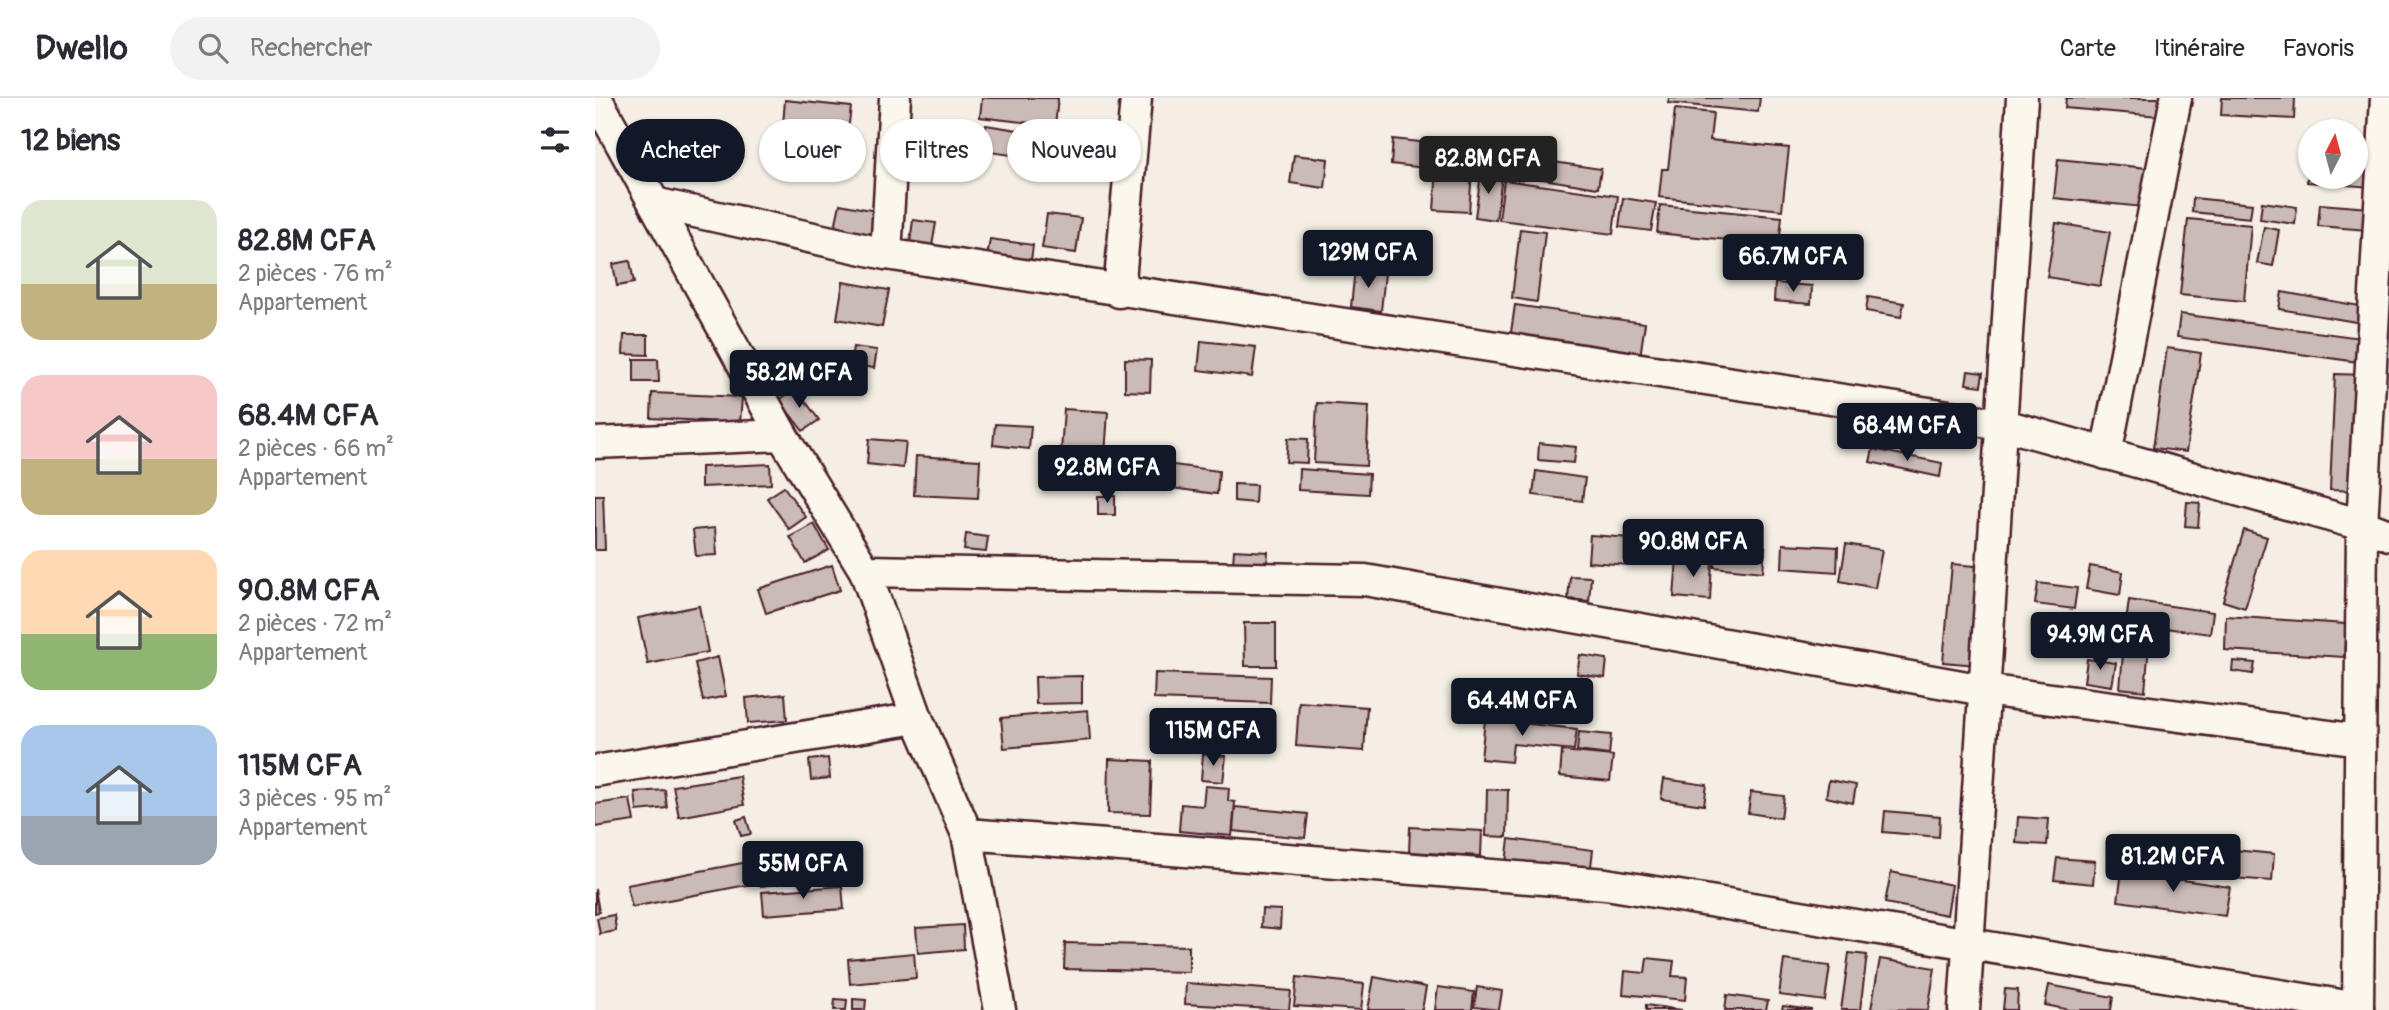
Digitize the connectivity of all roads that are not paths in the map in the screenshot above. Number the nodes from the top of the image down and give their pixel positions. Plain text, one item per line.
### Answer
1 (596, 98) edge
2 (895, 98) edge
3 (1136, 98) edge
4 (2022, 98) edge
5 (2176, 98) edge
6 (2386, 98) edge
7 (654, 203) junction
8 (885, 254) junction
9 (1119, 292) junction
10 (2001, 424) junction
11 (782, 435) junction
12 (595, 443) edge
13 (2106, 454) junction
14 (2376, 530) edge
15 (865, 571) junction
16 (1984, 690) junction
17 (917, 718) junction
18 (2360, 740) junction
19 (595, 771) edge
20 (967, 834) junction
21 (1968, 943) junction
22 (2358, 1009) edge
23 (1000, 1010) edge
24 (1964, 1010) edge

1 - 7 street
2 - 8 street
3 - 9 street
4 - 10 street
5 - 13 street
6 - 14 street
7 - 8 street
7 - 11 street
8 - 9 street
9 - 10 street
10 - 13 street
10 - 16 street
11 - 12 street
11 - 15 street
13 - 14 street
14 - 18 street
15 - 16 street
15 - 17 street
16 - 18 street
16 - 21 street
17 - 19 street
17 - 20 street
18 - 22 street
20 - 21 street
20 - 23 street
21 - 22 street
21 - 24 street

